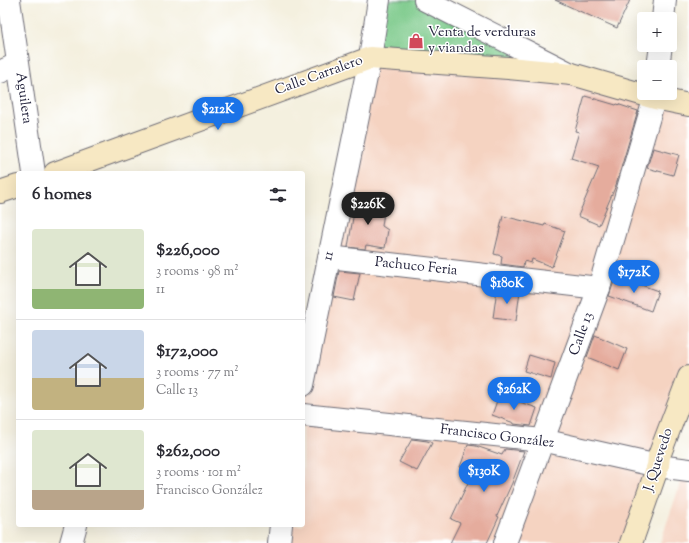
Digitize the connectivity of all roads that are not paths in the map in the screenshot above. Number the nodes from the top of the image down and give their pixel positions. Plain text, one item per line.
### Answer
1 (9, 0) edge
2 (379, 0) edge
3 (425, 0) edge
4 (665, 0) edge
5 (664, 12) edge
6 (370, 58) junction
7 (9, 68) edge
8 (572, 74) junction
9 (637, 90) edge
10 (654, 100) edge
11 (672, 100) edge
12 (689, 105) edge
13 (34, 171) edge
14 (60, 171) edge
15 (16, 187) edge
16 (0, 192) edge
17 (329, 257) junction
18 (599, 288) junction
19 (305, 375) edge
20 (689, 377) edge
21 (305, 415) edge
22 (542, 440) junction
23 (658, 466) junction
24 (689, 470) edge
25 (75, 527) edge
26 (281, 527) edge
27 (71, 543) edge
28 (279, 543) edge
29 (505, 543) edge
30 (631, 543) edge

1 - 7 street, Aguilera
2 - 6 street, 11
3 - 8 street
4 - 5 street
6 - 8 street, Calle Carralero
6 - 14 street, Calle Carralero
6 - 17 street, 11
7 - 13 street, Aguilera
8 - 9 street, Calle Carralero
10 - 18 street, Calle 13
11 - 12 street, Calle Carralero
15 - 16 street
17 - 18 street, Pachuco Feria
17 - 19 street, 11
18 - 22 street, Calle 13
20 - 23 street, J. Quevedo
21 - 22 street, Francisco González
22 - 23 street, Francisco González
22 - 29 street, Calle 13
23 - 24 street, Francisco González
23 - 30 street, J. Quevedo
25 - 27 street
26 - 28 street

